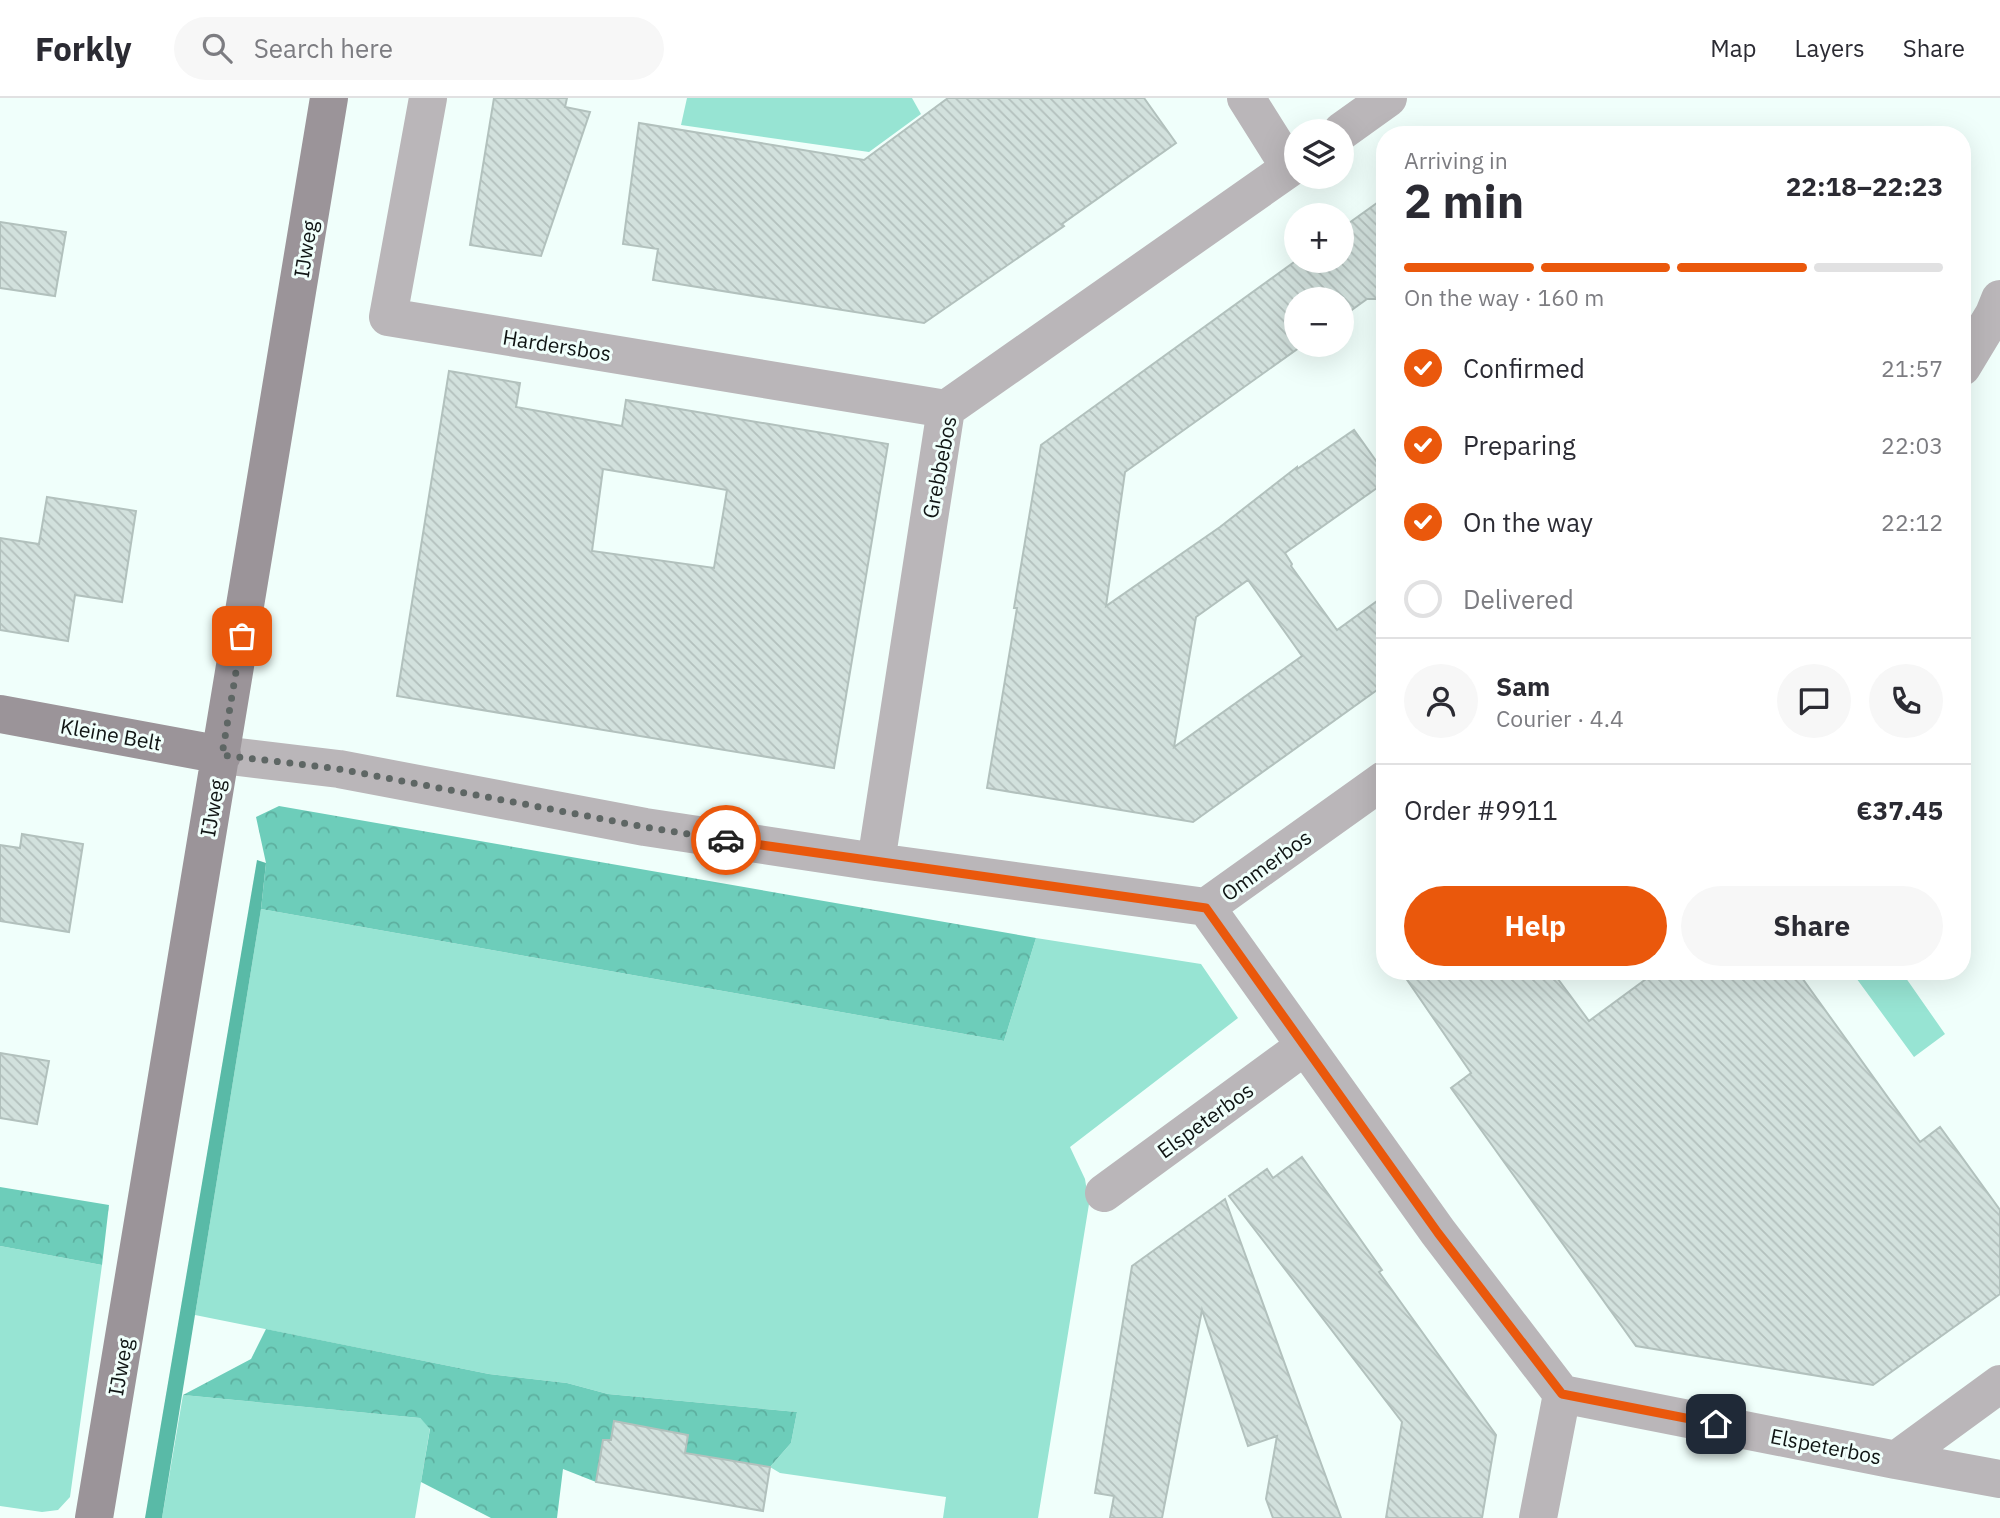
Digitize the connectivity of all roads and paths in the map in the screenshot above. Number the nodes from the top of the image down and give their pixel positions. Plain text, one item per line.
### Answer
1 (329, 98) edge
2 (428, 98) edge
3 (1246, 98) edge
4 (1388, 98) edge
5 (1354, 122) edge
6 (1284, 152) edge
7 (1284, 173) edge
8 (1998, 312) edge
9 (1971, 352) edge
10 (946, 409) junction
11 (0, 714) edge
12 (222, 755) junction
13 (1376, 786) edge
14 (876, 862) junction
15 (1206, 908) junction
16 (1305, 1046) junction
17 (1104, 1193) dead end
18 (2000, 1384) edge
19 (1562, 1394) junction
20 (1896, 1460) junction
21 (2000, 1479) edge
22 (94, 1518) edge
23 (1538, 1518) edge

1 - 12 street, IJweg
2 - 10 street, Hardersbos
3 - 6 street
4 - 5 street
7 - 10 street, Grebbebos
8 - 9 street
10 - 14 street, Grebbebos
11 - 12 street, Kleine Belt
12 - 14 street, Ommerbos
12 - 22 street, IJweg
13 - 15 street, Ommerbos
14 - 15 street, Ommerbos
15 - 16 street
16 - 17 street, Elspeterbos
16 - 19 street
18 - 20 street, Elspeterbos
19 - 20 street, Elspeterbos
19 - 23 street
20 - 21 street, Elspeterbos

